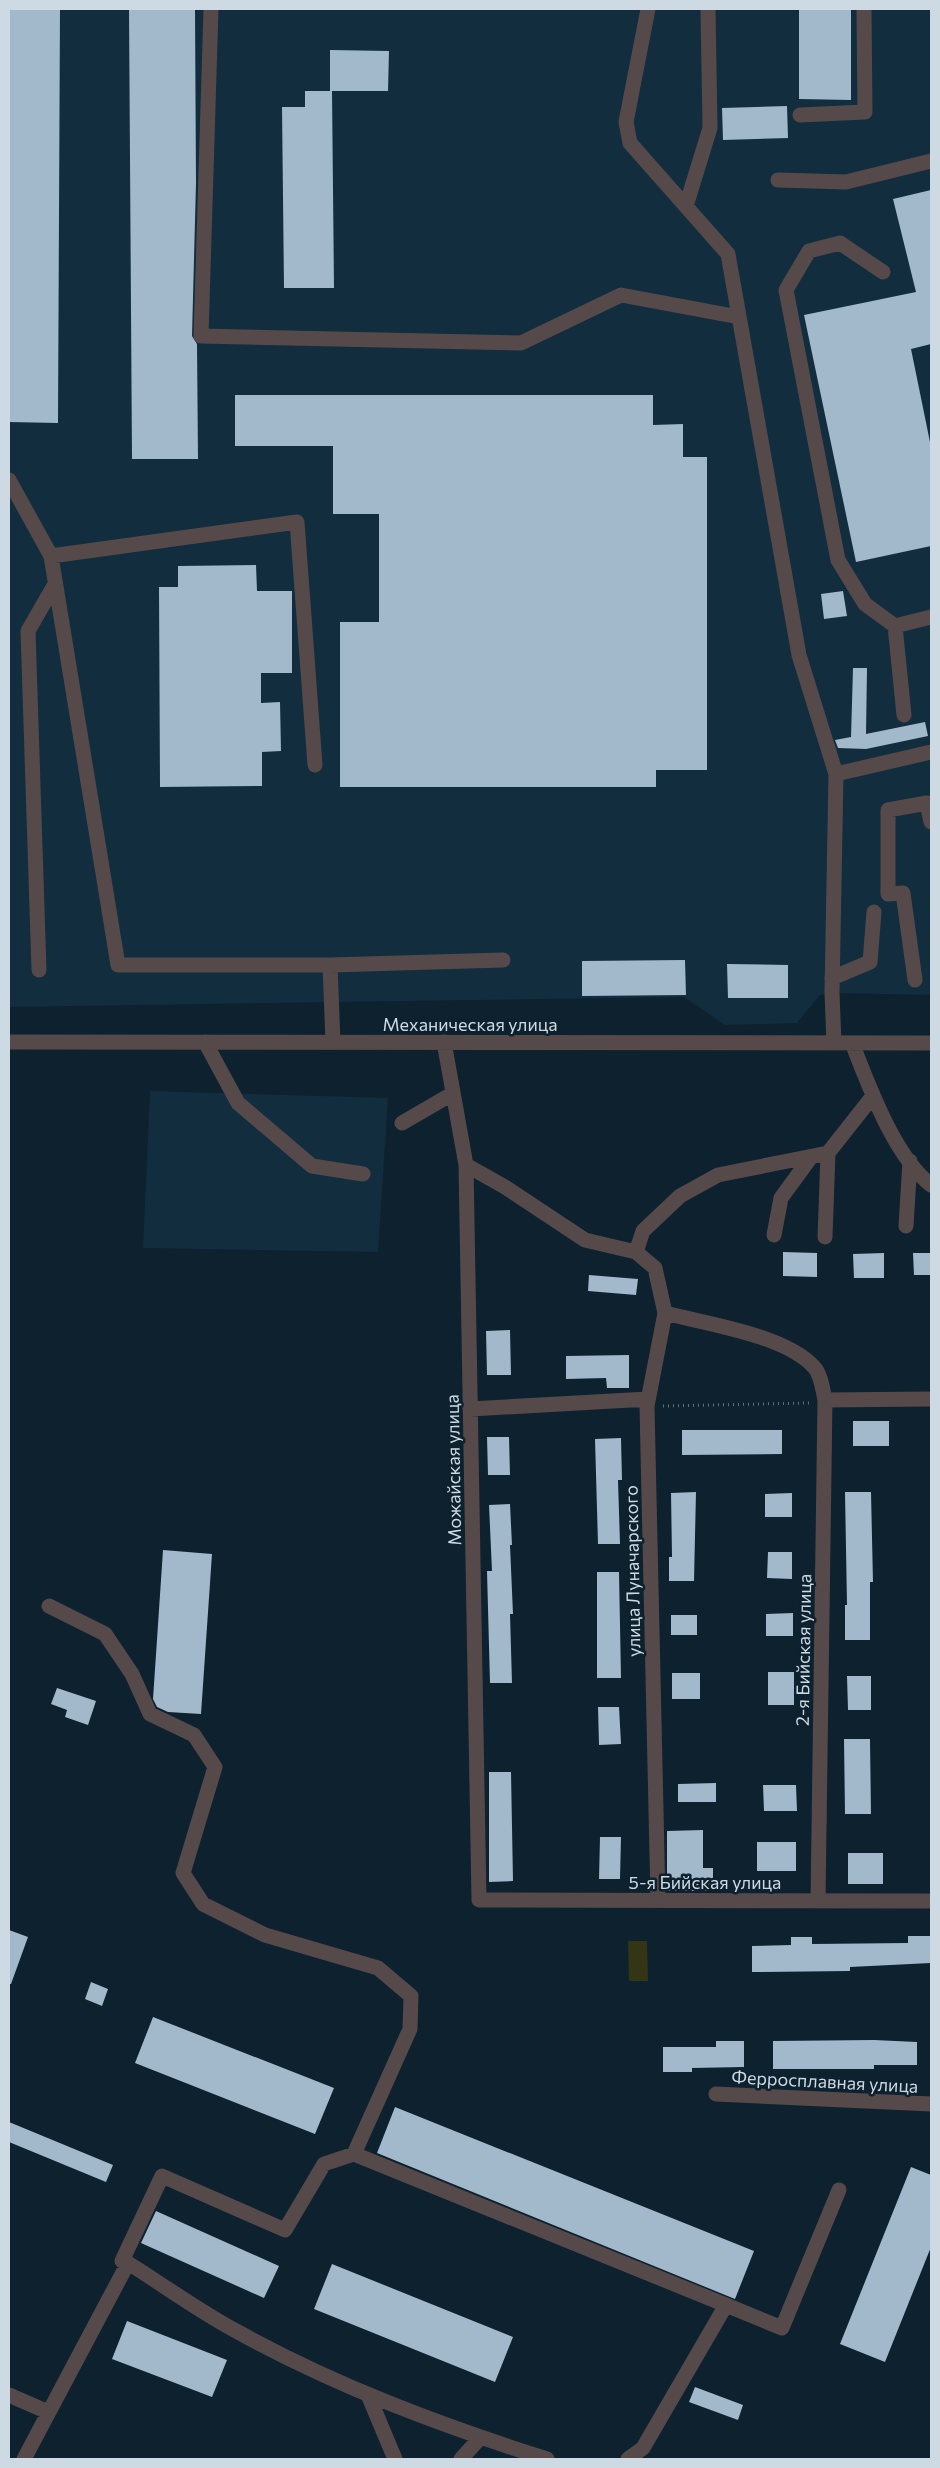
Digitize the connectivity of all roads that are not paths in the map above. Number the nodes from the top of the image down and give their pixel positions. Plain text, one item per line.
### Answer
1 (211, 9) edge
2 (648, 9) edge
3 (708, 9) edge
4 (864, 9) edge
5 (800, 114) dead end
6 (931, 161) edge
7 (778, 180) dead end
8 (686, 206) junction
9 (883, 272) dead end
10 (739, 317) junction
11 (9, 480) edge
12 (50, 556) junction
13 (55, 584) junction
14 (931, 617) edge
15 (895, 626) junction
16 (904, 715) dead end
17 (931, 752) edge
18 (315, 765) dead end
19 (836, 774) junction
20 (931, 822) edge
21 (874, 912) dead end
22 (504, 960) dead end
23 (330, 965) junction
24 (39, 970) dead end
25 (832, 978) junction
26 (915, 980) dead end
27 (9, 1042) edge
28 (205, 1042) junction
29 (333, 1042) junction
30 (444, 1042) junction
31 (834, 1042) junction
32 (852, 1043) junction
33 (931, 1043) edge
34 (452, 1094) junction
35 (873, 1096) junction
36 (402, 1124) dead end
37 (828, 1153) junction
38 (810, 1156) junction
39 (910, 1160) junction
40 (466, 1165) junction
41 (364, 1174) dead end
42 (931, 1185) edge
43 (906, 1226) dead end
44 (774, 1236) dead end
45 (825, 1237) dead end
46 (636, 1252) junction
47 (665, 1313) junction
48 (931, 1399) edge
49 (648, 1402) junction
50 (825, 1402) junction
51 (470, 1409) junction
52 (49, 1606) dead end
53 (479, 1900) joint
54 (658, 1900) junction
55 (818, 1901) junction
56 (931, 1901) edge
57 (716, 2094) dead end
58 (931, 2104) edge
59 (354, 2154) junction
60 (839, 2190) dead end
61 (128, 2263) junction
62 (726, 2305) junction
63 (9, 2395) edge
64 (369, 2397) junction
65 (48, 2412) junction
66 (480, 2438) junction
67 (24, 2459) edge
68 (395, 2459) edge
69 (460, 2459) edge
70 (547, 2459) edge
71 (628, 2459) edge

1 - 10 street
2 - 8 street
3 - 8 street
4 - 5 street
6 - 7 street
8 - 10 street
9 - 15 street
10 - 19 street
11 - 12 street
12 - 13 street
12 - 18 street
13 - 23 street
13 - 24 street
14 - 15 street
15 - 16 street
17 - 19 street
19 - 25 street
20 - 26 street
21 - 25 street
22 - 23 street
23 - 29 street
25 - 31 street
27 - 28 street, Механическая улица
28 - 29 street, Механическая улица
28 - 41 street
29 - 30 street, Механическая улица
30 - 31 street, Механическая улица
30 - 34 street, Можайская улица
31 - 32 street, Механическая улица
32 - 33 street, Механическая улица
32 - 35 street
34 - 36 street
34 - 40 street, Можайская улица
35 - 37 street
35 - 39 street
37 - 38 street
37 - 45 street
38 - 44 street
38 - 46 street
39 - 42 street
39 - 43 street
40 - 46 street
40 - 51 street, Можайская улица
46 - 47 street, улица Луначарского
47 - 49 street, улица Луначарского
47 - 50 street, 2-я Бийская улица
48 - 50 street
49 - 51 street
49 - 54 street, улица Луначарского
50 - 55 street, 2-я Бийская улица
51 - 53 street, Можайская улица
52 - 59 street
53 - 54 street, 5-я Бийская улица
54 - 55 street, 5-я Бийская улица
55 - 56 street, 5-я Бийская улица
57 - 58 street, Ферросплавная улица
59 - 61 street
59 - 62 street
60 - 62 street
61 - 64 street
61 - 65 street
62 - 71 street
63 - 65 street
64 - 66 street
64 - 68 street
65 - 67 street
66 - 69 street
66 - 70 street

